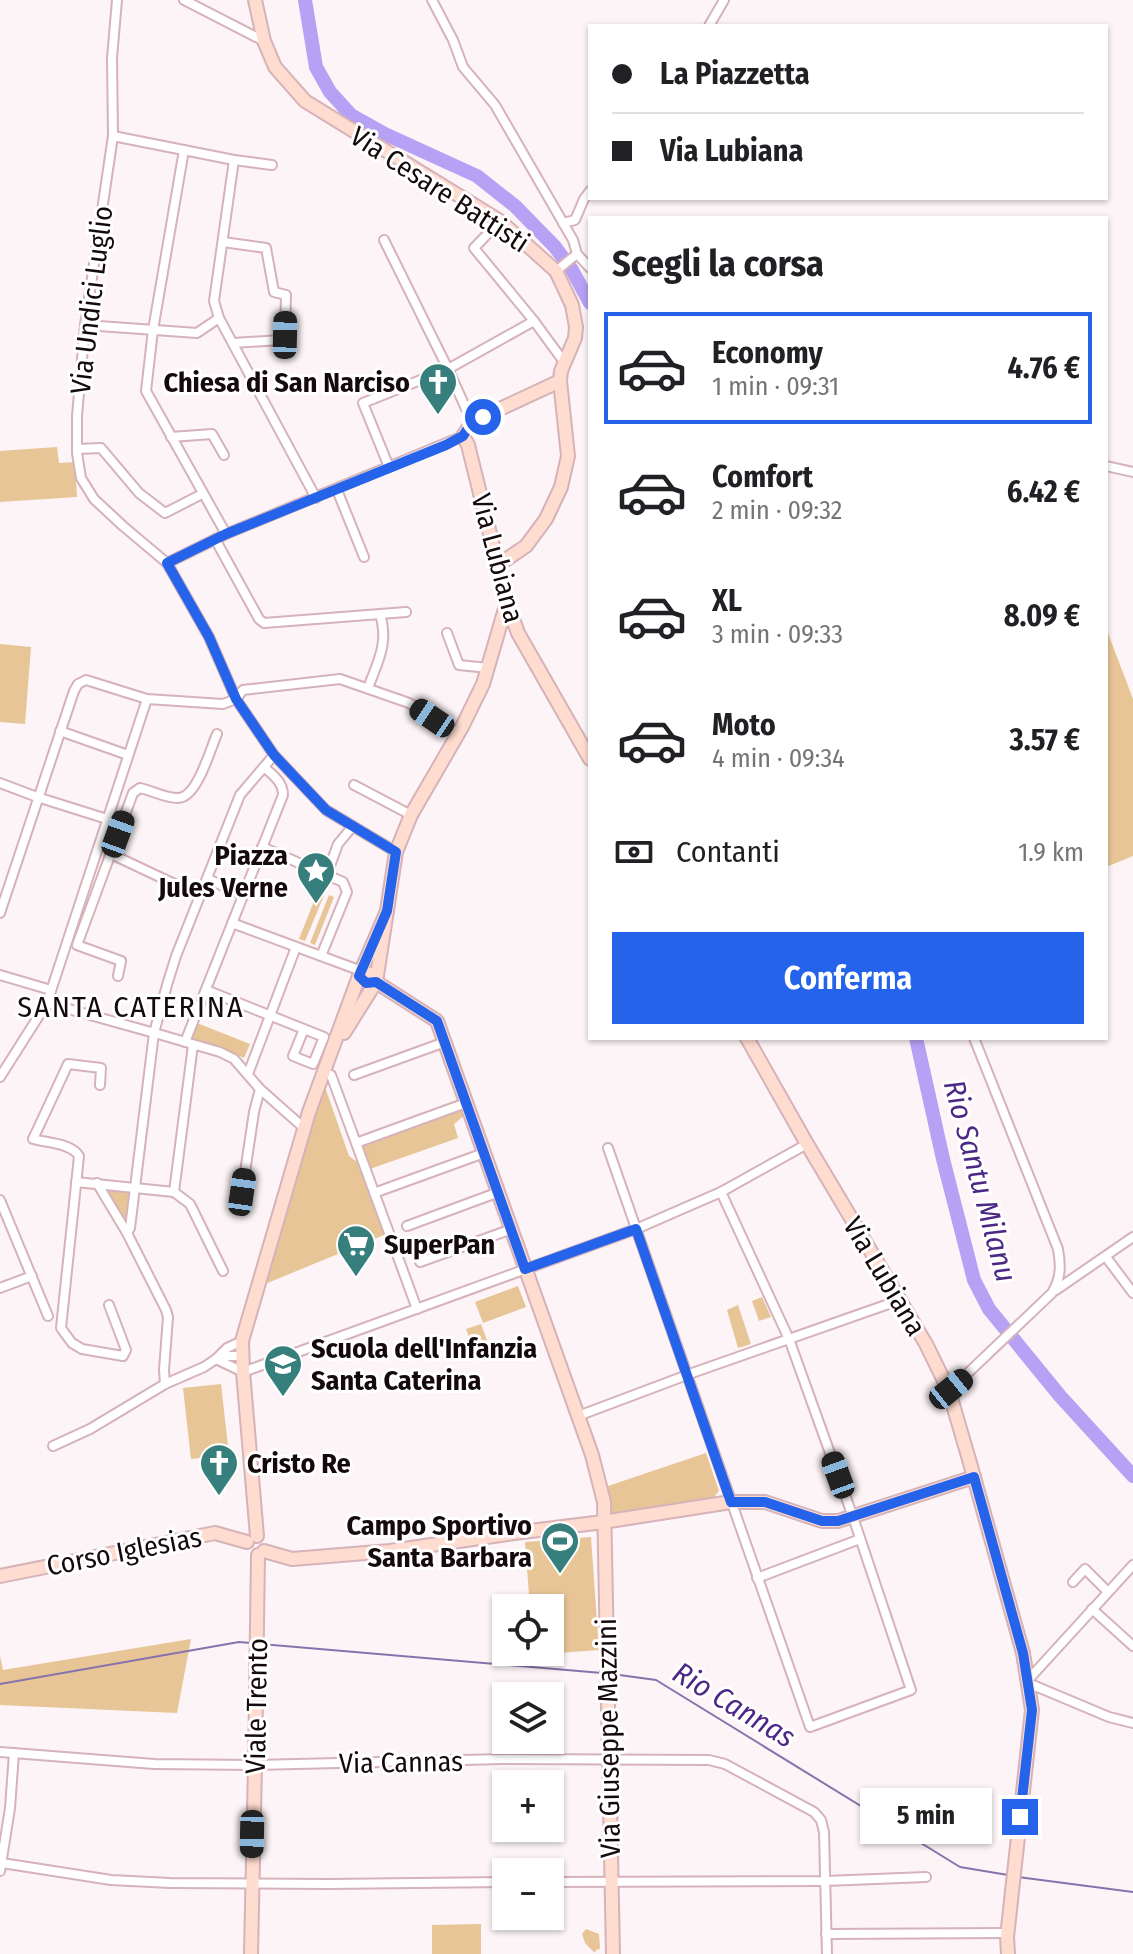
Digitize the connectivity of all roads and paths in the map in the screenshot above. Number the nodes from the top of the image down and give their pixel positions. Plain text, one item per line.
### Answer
1 (117, 0) edge
2 (184, 0) edge
3 (255, 0) edge
4 (432, 0) edge
5 (724, 0) edge
6 (710, 24) edge
7 (264, 41) junction
8 (113, 136) junction
9 (184, 150) junction
10 (234, 160) junction
11 (272, 165) dead end
12 (588, 194) edge
13 (500, 221) junction
14 (563, 223) junction
15 (384, 240) dead end
16 (223, 242) junction
17 (575, 255) junction
18 (588, 266) edge
19 (558, 269) junction
20 (219, 318) junction
21 (534, 321) junction
22 (85, 325) junction
23 (153, 330) junction
24 (233, 343) junction
25 (564, 362) junction
26 (448, 369) junction
27 (560, 381) junction
28 (472, 422) junction
29 (463, 436) junction
30 (171, 437) junction
31 (77, 449) junction
32 (224, 455) dead end
33 (1108, 466) edge
34 (389, 467) junction
35 (1133, 472) edge
36 (337, 490) junction
37 (202, 494) junction
38 (316, 498) junction
39 (226, 534) junction
40 (215, 539) junction
41 (364, 557) dead end
42 (167, 563) junction
43 (498, 565) junction
44 (507, 602) junction
45 (406, 612) dead end
46 (380, 614) junction
47 (513, 620) junction
48 (500, 626) junction
49 (447, 633) dead end
50 (488, 668) junction
51 (368, 688) junction
52 (147, 699) junction
53 (236, 699) junction
54 (60, 731) junction
55 (458, 733) junction
56 (217, 734) dead end
57 (128, 755) junction
58 (274, 755) junction
59 (588, 756) edge
60 (264, 767) junction
61 (0, 783) edge
62 (354, 785) dead end
63 (37, 797) junction
64 (411, 815) junction
65 (107, 819) junction
66 (353, 826) junction
67 (262, 847) junction
68 (396, 852) junction
69 (111, 854) junction
70 (327, 874) junction
71 (208, 879) junction
72 (243, 895) junction
73 (200, 896) junction
74 (387, 911) junction
75 (0, 913) edge
76 (232, 923) junction
77 (296, 947) junction
78 (321, 956) junction
79 (357, 973) junction
80 (0, 975) edge
81 (118, 976) dead end
82 (376, 982) junction
83 (51, 990) junction
84 (206, 990) junction
85 (47, 1003) junction
86 (269, 1016) junction
87 (304, 1029) junction
88 (154, 1033) junction
89 (748, 1040) edge
90 (975, 1040) edge
91 (445, 1042) junction
92 (189, 1044) junction
93 (331, 1052) junction
94 (325, 1072) junction
95 (248, 1074) junction
96 (354, 1075) dead end
97 (0, 1077) edge
98 (100, 1085) dead end
99 (260, 1089) junction
100 (466, 1103) junction
101 (304, 1128) junction
102 (356, 1143) junction
103 (807, 1144) junction
104 (608, 1148) dead end
105 (484, 1153) junction
106 (76, 1182) junction
107 (97, 1183) junction
108 (134, 1187) junction
109 (174, 1192) junction
110 (242, 1192) dead end
111 (499, 1192) junction
112 (721, 1192) junction
113 (374, 1193) junction
114 (0, 1200) edge
115 (2, 1211) edge
116 (407, 1226) dead end
117 (512, 1229) junction
118 (636, 1229) junction
119 (127, 1233) junction
120 (1133, 1237) edge
121 (1106, 1257) junction
122 (420, 1262) dead end
123 (525, 1269) junction
124 (223, 1271) dead end
125 (32, 1276) junction
126 (0, 1288) edge
127 (1052, 1293) junction
128 (1133, 1293) edge
129 (900, 1300) junction
130 (109, 1305) dead end
131 (417, 1309) junction
132 (48, 1316) dead end
133 (789, 1339) junction
134 (242, 1341) junction
135 (242, 1356) junction
136 (216, 1359) junction
137 (243, 1372) junction
138 (687, 1375) junction
139 (165, 1384) junction
140 (949, 1391) junction
141 (578, 1416) junction
142 (53, 1446) dead end
143 (974, 1477) junction
144 (731, 1502) junction
145 (853, 1517) junction
146 (603, 1522) junction
147 (252, 1539) junction
148 (860, 1539) junction
149 (261, 1553) junction
150 (1133, 1565) edge
151 (0, 1576) edge
152 (757, 1578) junction
153 (1073, 1582) dead end
154 (1108, 1592) junction
155 (1092, 1609) junction
156 (1133, 1646) edge
157 (1028, 1682) junction
158 (1133, 1723) edge
159 (0, 1752) edge
160 (14, 1753) junction
161 (609, 1759) junction
162 (255, 1765) junction
163 (1, 1867) edge
164 (926, 1877) dead end
165 (611, 1881) junction
166 (825, 1881) junction
167 (492, 1882) edge
168 (564, 1882) edge
169 (252, 1884) junction
170 (1008, 1933) junction
171 (826, 1934) junction
172 (251, 1954) edge
173 (613, 1954) edge
174 (827, 1954) edge
175 (1008, 1954) edge

1 - 8 street, Via Undici Luglio
2 - 7 street
3 - 7 street, Via Cesare Battisti
4 - 14 street
5 - 6 street
7 - 13 street, Via Cesare Battisti
8 - 9 street
8 - 22 street, Via Undici Luglio
9 - 10 street
9 - 23 street
10 - 11 street
10 - 16 street
12 - 14 street
13 - 19 street, Via Cesare Battisti
13 - 21 street
14 - 17 street
15 - 26 street
16 - 20 street
16 - 24 street
17 - 18 street
17 - 19 street
19 - 25 street, Via Cesare Battisti
20 - 23 street
20 - 24 street
21 - 25 street
21 - 26 street
22 - 23 street
22 - 31 street, Via Undici Luglio
23 - 30 street
24 - 38 street
25 - 27 street, Via Cesare Battisti
26 - 28 street
26 - 34 street
27 - 28 street
27 - 43 street, Via Cesare Battisti
28 - 29 street
29 - 34 street
29 - 43 street, Via Lubiana
30 - 32 street
30 - 37 street
31 - 37 street
31 - 42 street, Via Undici Luglio
33 - 35 street
34 - 36 street
36 - 38 street
36 - 41 street
37 - 39 street
38 - 39 street
39 - 40 street
40 - 42 street
40 - 46 street
42 - 53 street
43 - 44 street, Via Lubiana
44 - 47 street, Via Lubiana
44 - 48 street
45 - 46 street
46 - 51 street
47 - 48 street
47 - 59 street, Via Lubiana
48 - 50 street
49 - 50 street
50 - 55 street
51 - 53 street
51 - 55 street
52 - 53 street
52 - 54 street
52 - 57 street
53 - 58 street
54 - 57 street
54 - 63 street
55 - 64 street
56 - 69 street
57 - 65 street
58 - 60 street
58 - 66 street
60 - 67 street
60 - 71 street
61 - 63 street
62 - 64 street
63 - 65 street
63 - 75 street
64 - 68 street
65 - 83 street
66 - 68 street
66 - 70 street
67 - 70 street
67 - 72 street
68 - 74 street
69 - 73 street
69 - 81 street
70 - 78 street
71 - 72 street
71 - 73 street
72 - 76 street
73 - 88 street
74 - 79 street
74 - 82 street
76 - 77 street
76 - 84 street
77 - 78 street
77 - 86 street
78 - 79 street
79 - 82 street, Via Giuseppe Mazzini
79 - 93 street
80 - 83 street
82 - 91 street, Via Giuseppe Mazzini
82 - 93 street
83 - 85 street
84 - 86 street
84 - 92 street
85 - 88 street
85 - 97 street
86 - 87 street
86 - 95 street
87 - 87 street
88 - 92 street
88 - 108 street
89 - 103 street, Via Lubiana
90 - 127 street
91 - 96 street
91 - 100 street, Via Giuseppe Mazzini
92 - 95 street
92 - 109 street
93 - 94 street
94 - 101 street
94 - 102 street
95 - 99 street
98 - 106 street
99 - 101 street
99 - 110 street
100 - 102 street
100 - 105 street, Via Giuseppe Mazzini
101 - 134 street
102 - 113 street
103 - 112 street
103 - 129 street, Via Lubiana
104 - 118 street
105 - 111 street, Via Giuseppe Mazzini
105 - 113 street
106 - 107 street
106 - 130 street
107 - 108 street
107 - 119 street
108 - 109 street
108 - 119 street
109 - 124 street
111 - 116 street
111 - 117 street, Via Giuseppe Mazzini
112 - 118 street
112 - 133 street
113 - 131 street
114 - 115 street
115 - 125 street
117 - 122 street
117 - 123 street, Via Giuseppe Mazzini
118 - 123 street
118 - 138 street
119 - 139 street
120 - 121 street
121 - 127 street
121 - 128 street
123 - 131 street
123 - 141 street, Via Giuseppe Mazzini
125 - 126 street
125 - 132 street
127 - 140 street
129 - 133 street
129 - 140 street, Via Lubiana
131 - 137 street
133 - 138 street
133 - 145 street
134 - 135 street
134 - 136 street
135 - 136 street
135 - 137 street
136 - 137 street
136 - 139 street
137 - 147 street
138 - 141 street
138 - 144 street
139 - 142 street
140 - 143 street, Via Lubiana
141 - 146 street, Via Giuseppe Mazzini
143 - 145 street
143 - 157 street, Via Lubiana
144 - 145 street
144 - 146 street
144 - 152 street
145 - 148 street
146 - 149 street
146 - 161 street, Via Giuseppe Mazzini
147 - 149 street
147 - 151 street, Corso Iglesias
148 - 152 street
148 - 152 street
149 - 162 street, Viale Trento
150 - 154 street
153 - 154 street
154 - 155 street
155 - 156 street
155 - 157 street
157 - 158 street
157 - 170 street, Via Lubiana
159 - 160 street, Via Cannas
160 - 162 street, Via Cannas
160 - 163 street
161 - 162 street, Via Cannas
161 - 165 street, Via Giuseppe Mazzini
161 - 166 street, Via Cannas
162 - 169 street, Viale Trento
163 - 169 street
164 - 166 street
165 - 166 street
165 - 168 street
165 - 173 street, Via Giuseppe Mazzini
166 - 171 street, Via Cannas
167 - 169 street
169 - 172 street, Viale Trento
170 - 171 street
170 - 175 street, Via Lubiana
171 - 174 street, Via Cannas

